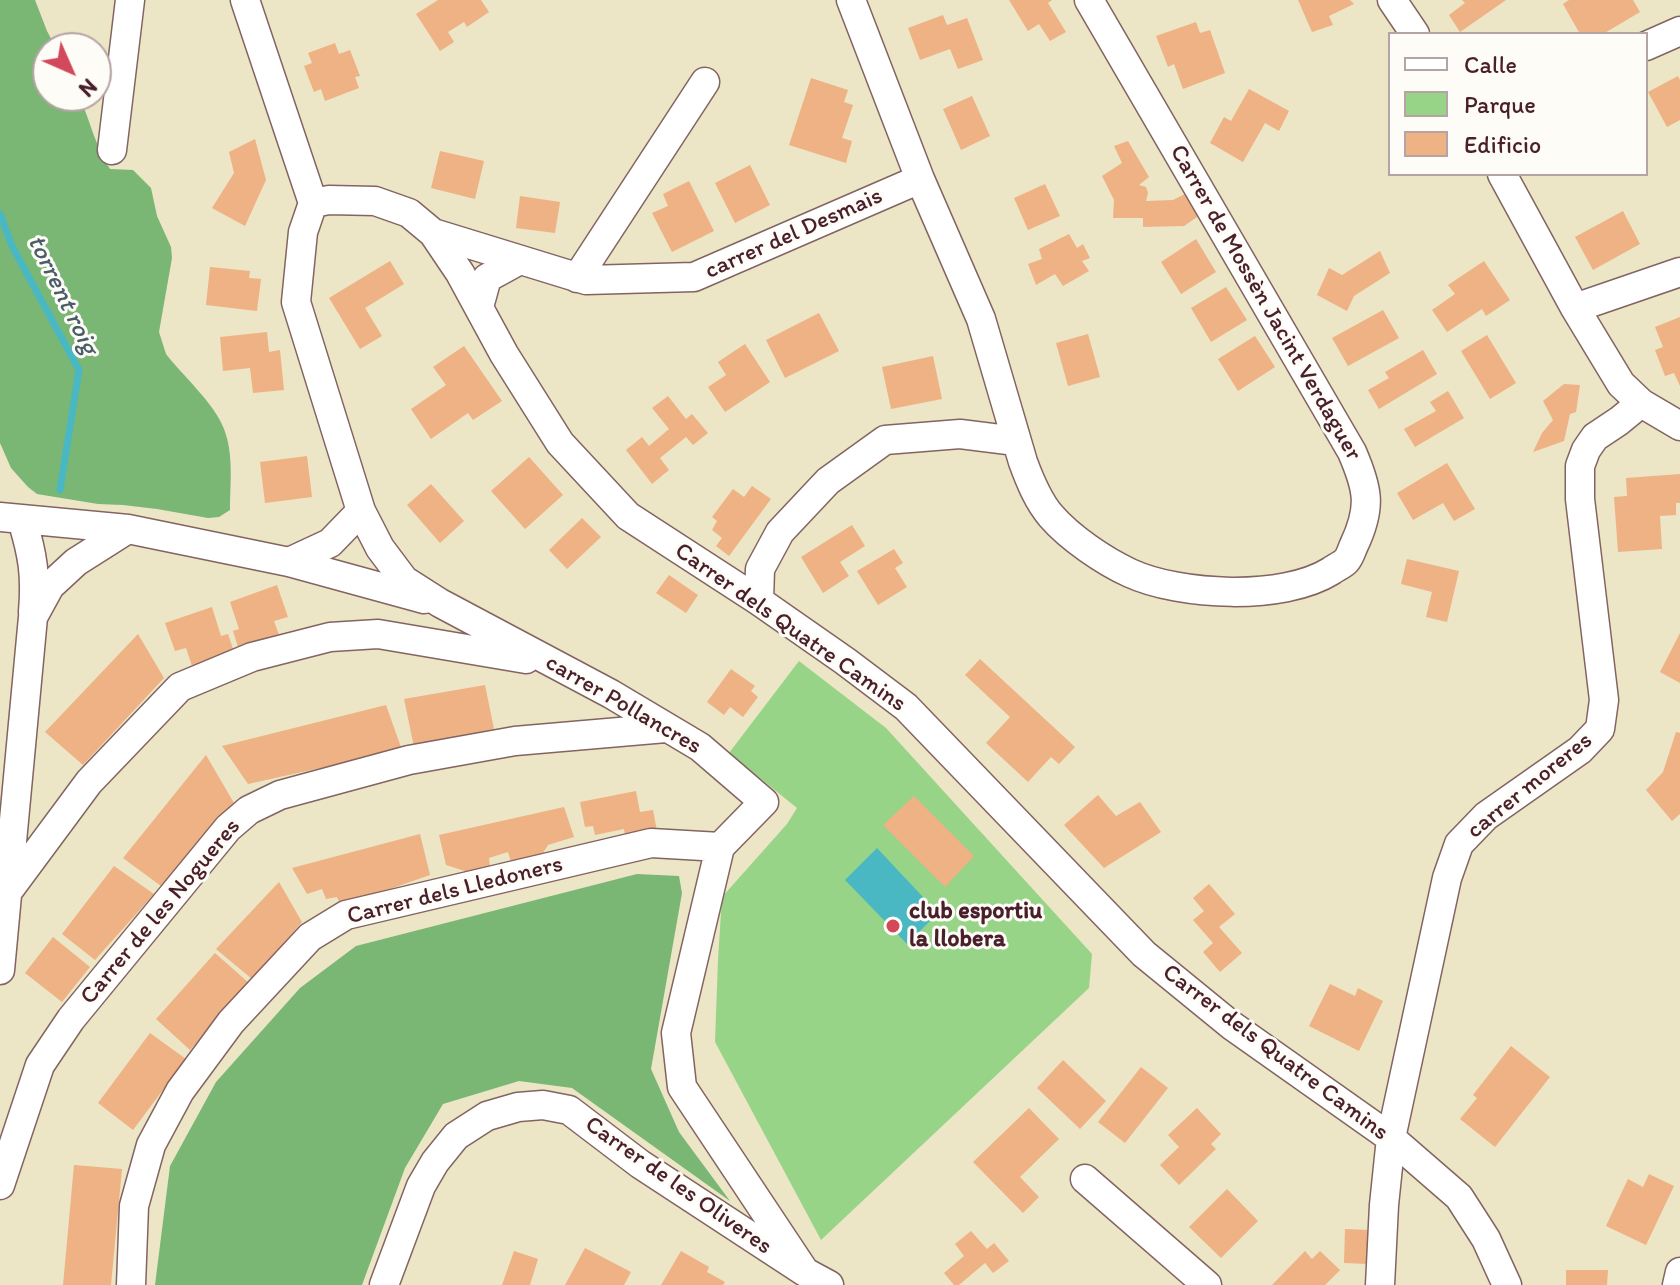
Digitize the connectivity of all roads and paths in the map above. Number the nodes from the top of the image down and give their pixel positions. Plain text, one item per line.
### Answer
1 (130, 0) edge
2 (245, 0) edge
3 (851, 0) edge
4 (1089, 0) edge
5 (1392, 0) edge
6 (1680, 31) edge
7 (1414, 32) edge
8 (1648, 45) edge
9 (705, 82) dead end
10 (112, 150) dead end
11 (1503, 176) edge
12 (920, 179) junction
13 (313, 203) junction
14 (433, 233) junction
15 (520, 260) junction
16 (1680, 272) edge
17 (577, 278) junction
18 (479, 307) junction
19 (1575, 308) junction
20 (1641, 403) junction
21 (1680, 426) edge
22 (1016, 441) junction
23 (361, 511) junction
24 (11, 519) edge
25 (128, 529) junction
26 (289, 562) junction
27 (759, 601) junction
28 (440, 603) junction
29 (33, 617) junction
30 (555, 663) junction
31 (666, 728) junction
32 (720, 847) junction
33 (6, 894) junction
34 (0, 970) edge
35 (1391, 1138) junction
36 (1085, 1179) dead end
37 (0, 1185) edge
38 (1680, 1272) edge
39 (817, 1278) edge
40 (131, 1285) edge
41 (384, 1285) edge
42 (1207, 1285) edge
43 (1380, 1285) edge
44 (1507, 1285) edge
45 (1677, 1285) edge

1 - 10 street
2 - 13 street
3 - 12 street
4 - 22 street, Carrer de Mossèn Jacint Verdaguer
5 - 7 street
6 - 8 street
9 - 17 street
11 - 19 street
12 - 17 street, carrer del Desmais
12 - 22 street, Carrer de Mossèn Jacint Verdaguer
13 - 14 street, Carrer dels Quatre Camins
13 - 23 street, carrer Pollancres
14 - 15 street, carrer del Desmais
14 - 18 street, Carrer dels Quatre Camins
15 - 17 street, carrer del Desmais
15 - 18 street
16 - 19 street
18 - 27 street, Carrer dels Quatre Camins
19 - 20 street
20 - 21 street
20 - 35 street, carrer moreres
22 - 27 street
23 - 26 street
23 - 28 street, carrer Pollancres
24 - 25 street
24 - 29 street
25 - 26 street
25 - 29 street
26 - 28 street
27 - 35 street, Carrer dels Quatre Camins
28 - 30 street, carrer Pollancres
29 - 33 street
30 - 31 street, carrer Pollancres
30 - 33 street
31 - 32 street, carrer Pollancres
31 - 37 street, Carrer de les Nogueres
32 - 39 street
32 - 40 street, Carrer dels Lledoners
33 - 34 street
35 - 43 street, carrer moreres
35 - 44 street, Carrer dels Quatre Camins
36 - 42 street
38 - 45 street
39 - 41 street, Carrer de les Oliveres

